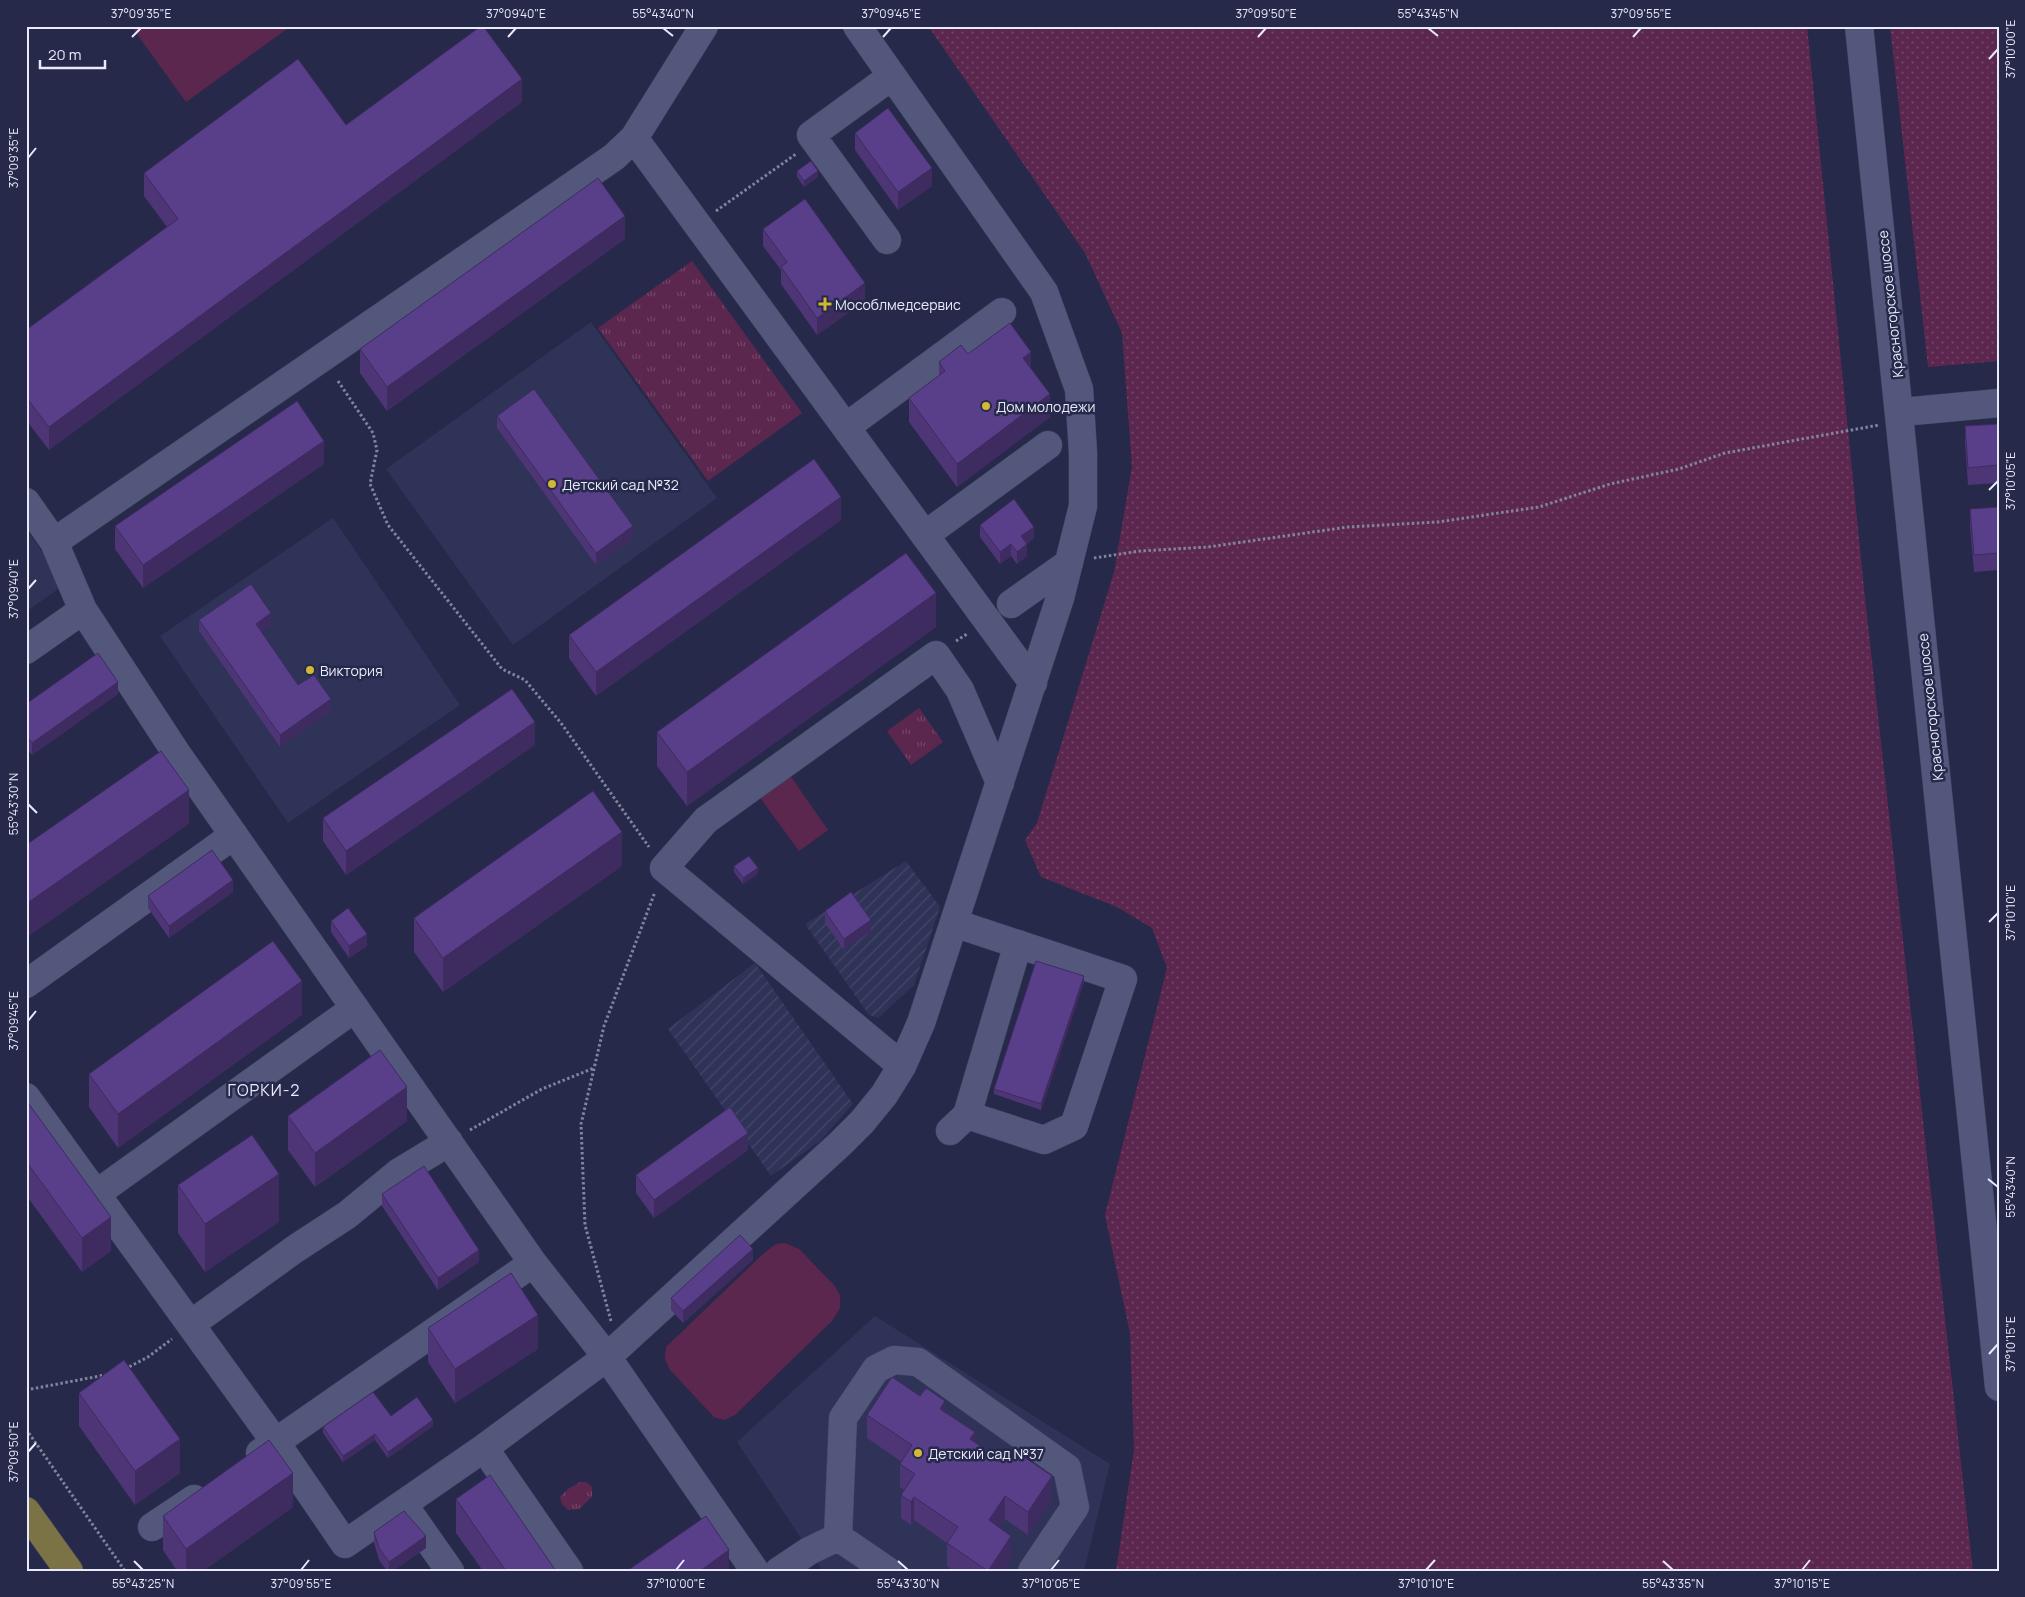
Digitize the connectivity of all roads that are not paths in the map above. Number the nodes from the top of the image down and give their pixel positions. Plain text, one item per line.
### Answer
1 (704, 26) edge
2 (857, 26) edge
3 (1859, 26) edge
4 (892, 76) junction
5 (634, 138) junction
6 (887, 240) dead end
7 (1002, 312) dead end
8 (1999, 403) edge
9 (1895, 418) junction
10 (846, 427) junction
11 (1048, 445) dead end
12 (26, 502) edge
13 (925, 535) junction
14 (54, 542) junction
15 (1069, 562) junction
16 (1011, 604) dead end
17 (83, 610) junction
18 (26, 650) edge
19 (1033, 682) junction
20 (175, 751) junction
21 (152, 767) edge
22 (1000, 783) junction
23 (234, 835) junction
24 (954, 923) junction
25 (1018, 944) junction
26 (26, 984) edge
27 (355, 1008) junction
28 (902, 1066) junction
29 (26, 1098) edge
30 (449, 1142) junction
31 (96, 1194) junction
32 (533, 1263) junction
33 (191, 1324) junction
34 (615, 1350) junction
35 (1999, 1388) edge
36 (276, 1443) junction
37 (484, 1448) junction
38 (237, 1469) edge
39 (214, 1485) edge
40 (403, 1504) junction
41 (26, 1511) edge
42 (718, 1518) junction
43 (152, 1527) dead end
44 (695, 1534) edge
45 (838, 1537) junction
46 (69, 1571) edge
47 (450, 1571) edge
48 (570, 1571) edge
49 (754, 1571) edge
50 (779, 1571) edge
51 (888, 1571) edge
52 (1032, 1571) edge

1 - 5 street
2 - 4 street
3 - 9 street, Красногорское шоссе
4 - 6 street
4 - 15 street
5 - 10 street
5 - 14 street
7 - 10 street
8 - 9 street
9 - 35 street, Красногорское шоссе
10 - 13 street
11 - 13 street
12 - 14 street
13 - 19 street
14 - 17 street
15 - 16 street
15 - 19 street
17 - 18 street
17 - 20 street
19 - 22 street
20 - 21 street
20 - 23 street
22 - 24 street
22 - 28 street
23 - 26 street
23 - 27 street
24 - 25 street
24 - 28 street
25 - 25 street
27 - 30 street
27 - 31 street
28 - 34 street
29 - 31 street
30 - 32 street
30 - 33 street
31 - 33 street
32 - 34 street
32 - 36 street
33 - 36 street
34 - 37 street
34 - 42 street
36 - 38 street
36 - 40 street
37 - 40 street
37 - 48 street
39 - 43 street
40 - 47 street
41 - 46 main road
42 - 44 street
42 - 49 street
45 - 50 street
45 - 51 street
45 - 52 street

